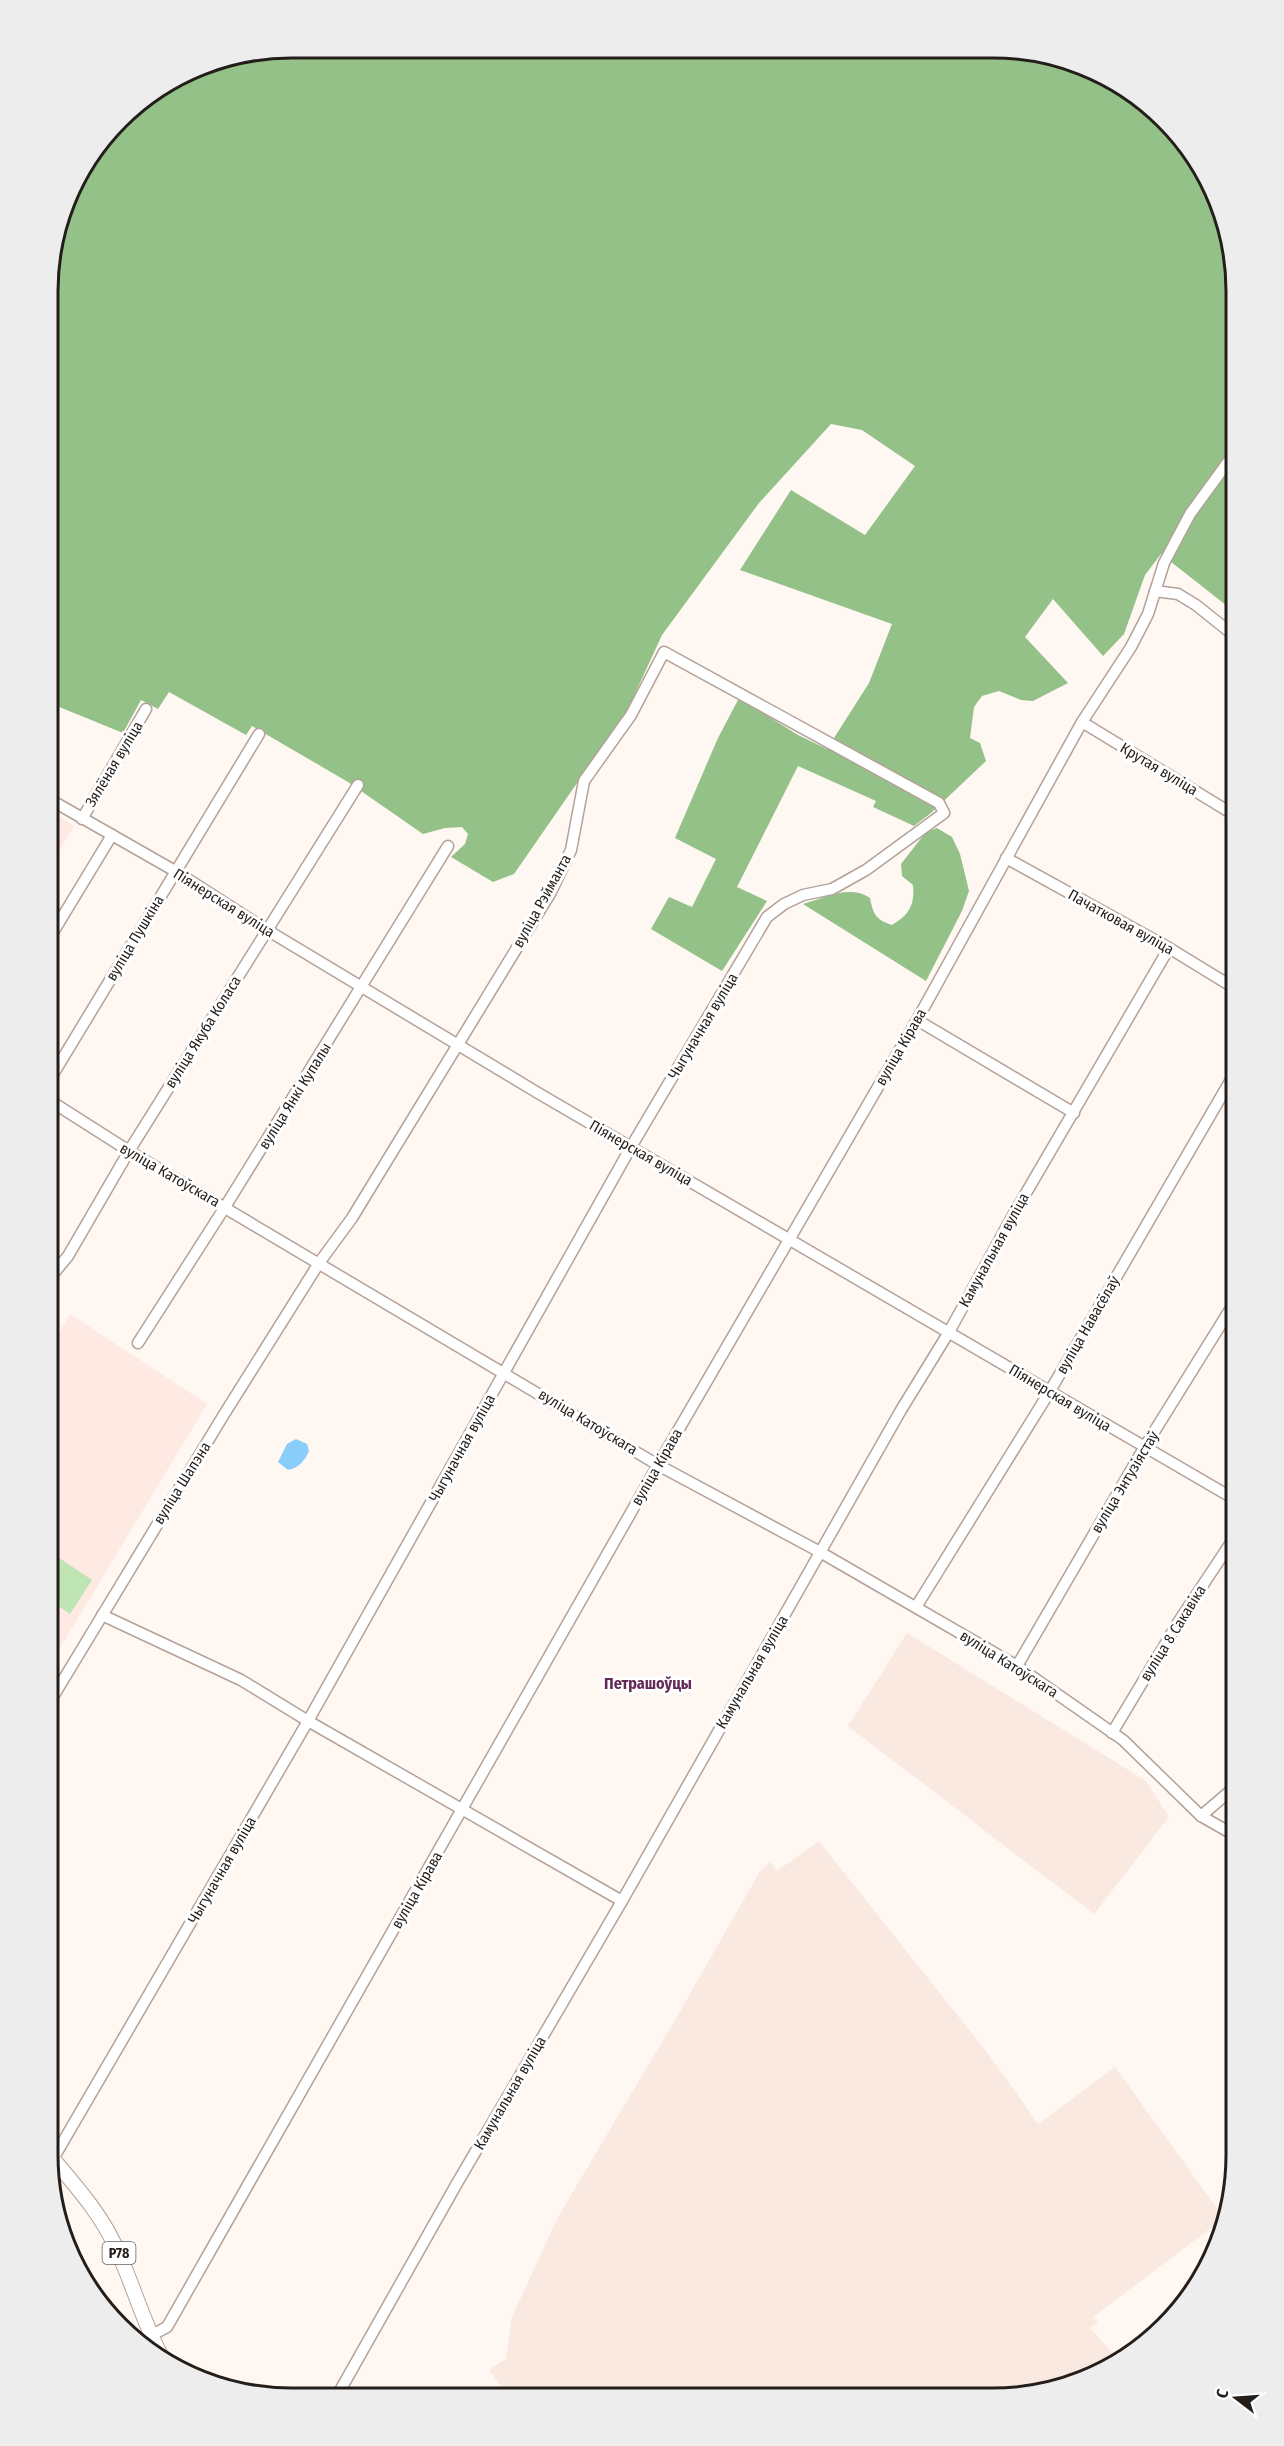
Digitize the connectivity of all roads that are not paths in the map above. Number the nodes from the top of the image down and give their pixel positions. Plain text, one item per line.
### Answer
1 (1226, 465) edge
2 (1155, 591) junction
3 (1226, 629) edge
4 (146, 709) dead end
5 (1082, 723) junction
6 (259, 734) dead end
7 (358, 784) dead end
8 (58, 804) edge
9 (1226, 810) edge
10 (944, 813) joint
11 (82, 819) junction
12 (112, 835) junction
13 (448, 846) dead end
14 (1005, 858) junction
15 (175, 871) junction
16 (58, 924) edge
17 (267, 930) junction
18 (1169, 948) junction
19 (1226, 983) edge
20 (362, 988) junction
21 (916, 1020) junction
22 (457, 1045) junction
23 (58, 1066) edge
24 (1226, 1088) edge
25 (58, 1106) edge
26 (1074, 1113) junction
27 (631, 1147) junction
28 (129, 1151) junction
29 (225, 1207) junction
30 (788, 1240) junction
31 (319, 1263) junction
32 (58, 1268) edge
33 (1226, 1316) edge
34 (949, 1332) junction
35 (138, 1343) dead end
36 (505, 1372) junction
37 (1050, 1391) junction
38 (1144, 1448) junction
39 (658, 1465) junction
40 (1226, 1494) edge
41 (1226, 1550) edge
42 (820, 1552) junction
43 (916, 1607) junction
44 (102, 1615) junction
45 (1017, 1666) junction
46 (58, 1688) edge
47 (308, 1721) junction
48 (1112, 1733) junction
49 (1226, 1795) edge
50 (463, 1810) junction
51 (1201, 1816) junction
52 (1226, 1830) edge
53 (622, 1901) junction
54 (58, 2143) edge
55 (59, 2167) edge
56 (150, 2336) junction
57 (153, 2341) edge
58 (342, 2388) edge

1 - 2 street, вуліца Кірава
2 - 3 street
2 - 5 street, вуліца Кірава
4 - 11 street, Зялёная вуліца
5 - 9 street, Крутая вуліца
5 - 14 street, вуліца Кірава
6 - 15 street, вуліца Пушкіна
7 - 17 street, вуліца Якуба Коласа
8 - 11 street, Піянерская вуліца
10 - 22 street, вуліца Рэйманта
10 - 27 street, Чыгуначная вуліца
11 - 12 street, Піянерская вуліца
12 - 15 street, Піянерская вуліца
12 - 16 street
13 - 20 street, вуліца Янкі Купалы
14 - 18 street, Пачатковая вуліца
14 - 21 street, вуліца Кірава
15 - 17 street, Піянерская вуліца
15 - 23 street, вуліца Пушкіна
17 - 20 street, Піянерская вуліца
17 - 28 street, вуліца Якуба Коласа
18 - 19 street, Пачатковая вуліца
18 - 26 street, Камунальная вуліца
20 - 22 street, Піянерская вуліца
20 - 29 street, вуліца Янкі Купалы
21 - 26 street
21 - 30 street, вуліца Кірава
22 - 27 street, Піянерская вуліца
22 - 31 street, вуліца Рэйманта
24 - 37 street, вуліца Навасёлаў
25 - 28 street, вуліца Катоўскага
26 - 34 street, Камунальная вуліца
27 - 30 street, Піянерская вуліца
27 - 36 street, Чыгуначная вуліца
28 - 29 street, вуліца Катоўскага
28 - 32 street, вуліца Якуба Коласа
29 - 31 street, вуліца Катоўскага
29 - 35 street, вуліца Янкі Купалы
30 - 34 street, Піянерская вуліца
30 - 39 street, вуліца Кірава
31 - 36 street, вуліца Катоўскага
31 - 44 street, вуліца Шапэна
33 - 38 street, вуліца Энтузіястаў
34 - 37 street, Піянерская вуліца
34 - 42 street, Камунальная вуліца
36 - 39 street, вуліца Катоўскага
36 - 47 street, Чыгуначная вуліца
37 - 38 street, Піянерская вуліца
37 - 43 street, вуліца Навасёлаў
38 - 40 street, Піянерская вуліца
38 - 45 street, вуліца Энтузіястаў
39 - 42 street, вуліца Катоўскага
39 - 50 street, вуліца Кірава
41 - 48 street, вуліца 8 Сакавіка
42 - 43 street, вуліца Катоўскага
42 - 53 street, Камунальная вуліца
43 - 45 street, вуліца Катоўскага
44 - 46 street, вуліца Шапэна
44 - 47 street
45 - 48 street, вуліца Катоўскага
47 - 50 street
47 - 54 street, Чыгуначная вуліца
48 - 51 street, вуліца Катоўскага
49 - 51 street
50 - 53 street
50 - 56 street, вуліца Кірава
51 - 52 street, вуліца Катоўскага
53 - 58 street, Камунальная вуліца
55 - 56 main road, Р78
56 - 57 main road, Р78

